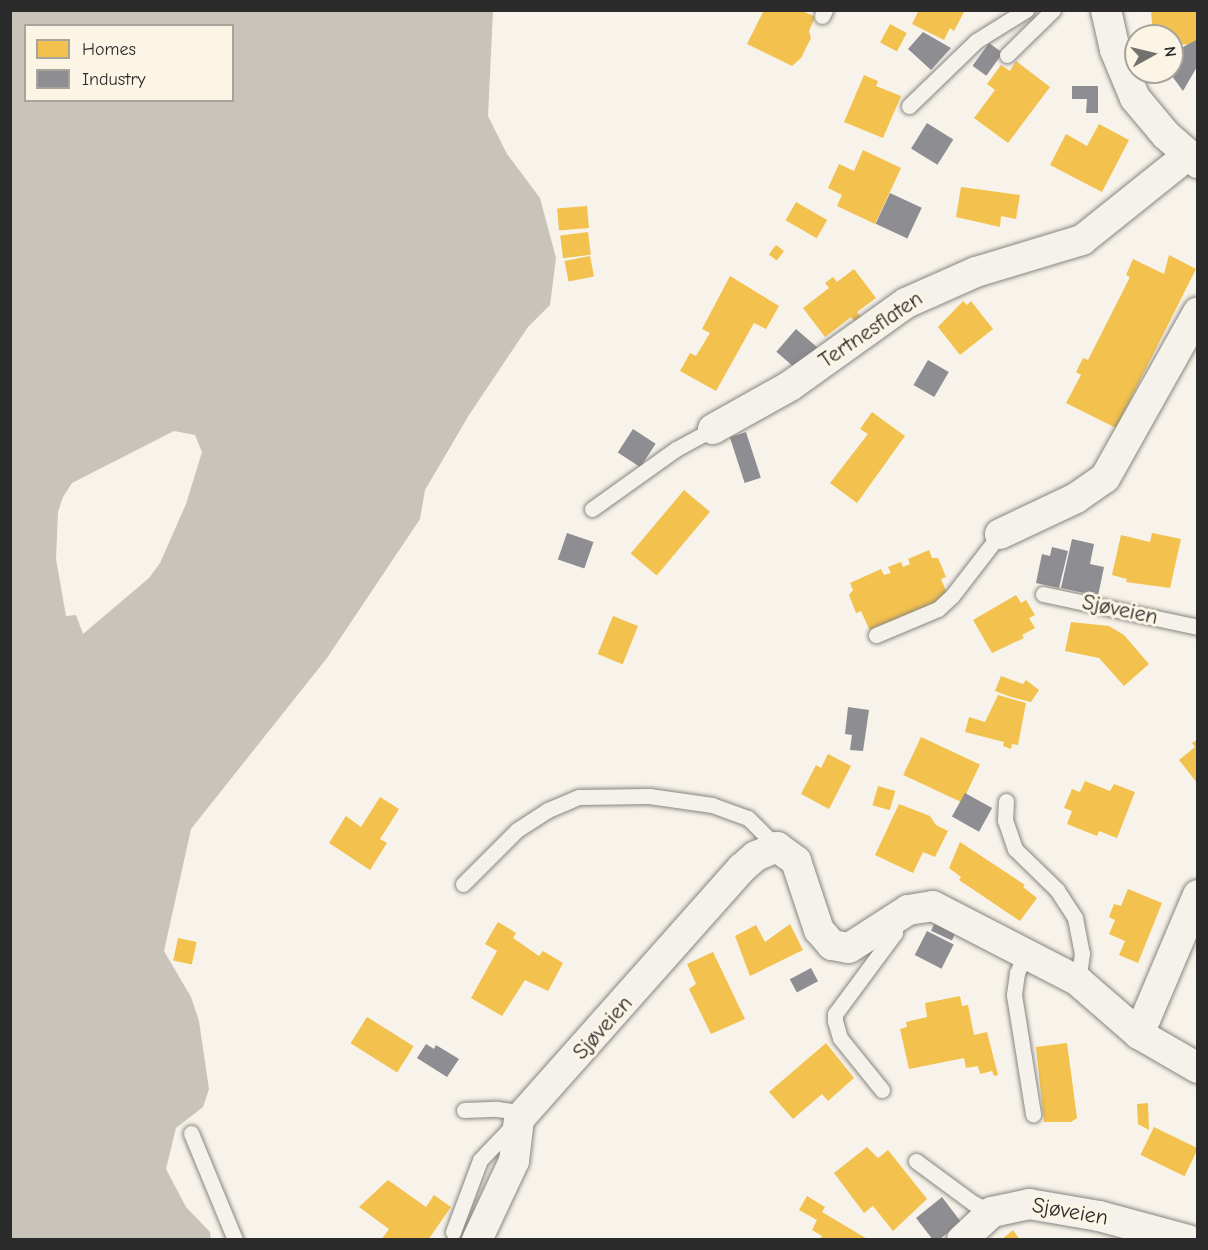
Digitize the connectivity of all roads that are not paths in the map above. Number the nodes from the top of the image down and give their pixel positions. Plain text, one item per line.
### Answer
1 (1026, 10) edge
2 (1053, 10) edge
3 (1106, 10) edge
4 (1007, 55) dead end
5 (909, 106) dead end
6 (1193, 159) edge
7 (1197, 314) edge
8 (713, 429) joint
9 (592, 509) dead end
10 (1000, 534) joint
11 (1043, 594) dead end
12 (1197, 627) edge
13 (876, 636) dead end
14 (1006, 801) dead end
15 (777, 847) junction
16 (463, 884) dead end
17 (1197, 895) edge
18 (895, 918) junction
19 (1025, 954) junction
20 (1078, 981) junction
21 (1139, 1034) junction
22 (1197, 1068) edge
23 (882, 1090) dead end
24 (464, 1110) dead end
25 (1033, 1114) dead end
26 (522, 1116) junction
27 (191, 1133) dead end
28 (480, 1160) junction
29 (916, 1161) dead end
30 (513, 1165) junction
31 (992, 1212) junction
32 (1197, 1225) edge
33 (465, 1236) edge
34 (235, 1239) edge
35 (962, 1239) edge
36 (1188, 1239) edge

1 - 5 lane
2 - 4 lane
3 - 6 street, Tertnesflaten
6 - 8 street, Tertnesflaten
7 - 10 street
8 - 9 lane, Tertnesflaten
10 - 13 lane
11 - 12 lane, Sjøveien
14 - 20 lane
15 - 16 lane
15 - 18 street
15 - 26 street, Sjøveien
17 - 21 street
18 - 19 street
18 - 23 lane
19 - 20 street
19 - 25 lane
20 - 21 street
21 - 22 street
24 - 26 lane
26 - 28 lane
26 - 30 street
27 - 34 lane
28 - 30 lane
28 - 33 lane
29 - 31 lane
30 - 33 street
31 - 35 street, Sjøveien
31 - 36 street, Sjøveien
32 - 36 street, Sjøveien

